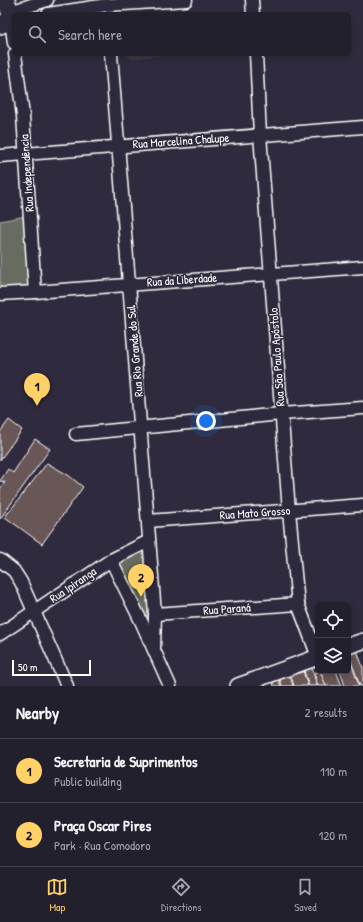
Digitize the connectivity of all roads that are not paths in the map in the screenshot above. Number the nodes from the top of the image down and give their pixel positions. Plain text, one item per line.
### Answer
1 (47, 0) edge
2 (186, 0) edge
3 (252, 0) edge
4 (107, 6) edge
5 (15, 12) edge
6 (63, 12) edge
7 (253, 12) edge
8 (7, 15) edge
9 (12, 35) edge
10 (15, 56) edge
11 (111, 56) edge
12 (256, 56) edge
13 (363, 127) edge
14 (260, 135) junction
15 (118, 146) junction
16 (26, 153) junction
17 (0, 156) edge
18 (363, 267) edge
19 (271, 274) junction
20 (129, 284) junction
21 (35, 292) junction
22 (0, 294) edge
23 (363, 408) edge
24 (281, 414) junction
25 (141, 427) junction
26 (76, 434) dead end
27 (363, 505) edge
28 (288, 511) junction
29 (148, 521) junction
30 (149, 541) junction
31 (0, 560) edge
32 (111, 560) junction
33 (298, 604) junction
34 (34, 612) junction
35 (155, 614) junction
36 (0, 634) edge
37 (363, 641) edge
38 (351, 645) edge
39 (154, 649) junction
40 (315, 649) edge
41 (315, 658) edge
42 (67, 686) edge
43 (170, 686) edge
44 (238, 686) edge

1 - 5 street
2 - 4 street
3 - 7 street
4 - 6 street
8 - 9 street
10 - 16 street, Rua Independência
11 - 15 street, Rua Rio Grande do Sul
12 - 14 street, Rua São Paulo Apóstolo
13 - 14 street, Rua Marcelina Chalupe
14 - 15 street, Rua Marcelina Chalupe
14 - 19 street, Rua São Paulo Apóstolo
15 - 16 street, Rua Marcelina Chalupe
15 - 20 street, Rua Rio Grande do Sul
16 - 17 street, Rua Marcelina Chalupe
16 - 21 street, Rua Independência
18 - 19 street, Rua da Liberdade
19 - 20 street, Rua da Liberdade
19 - 24 street, Rua São Paulo Apóstolo
20 - 21 street, Rua da Liberdade
20 - 25 street, Rua Rio Grande do Sul
21 - 22 street, Rua da Liberdade
23 - 24 street
24 - 25 street
24 - 28 street, Rua São Paulo Apóstolo
25 - 26 street
25 - 29 street, Rua Rio Grande do Sul
27 - 28 street, Rua Mato Grosso
28 - 29 street, Rua Mato Grosso
28 - 33 street, Rua São Paulo Apóstolo
29 - 30 street, Rua Rio Grande do Sul
30 - 32 street, Rua Ipiranga
30 - 35 street, Rua Rio Grande do Sul
31 - 34 street
32 - 34 street, Rua Ipiranga
32 - 39 street
33 - 35 street, Rua Paraná
33 - 40 street, Rua São Paulo Apóstolo
34 - 36 street, Rua Ipiranga
34 - 42 street
35 - 39 street, Rua Rio Grande do Sul
37 - 38 street
39 - 43 street
41 - 44 street

